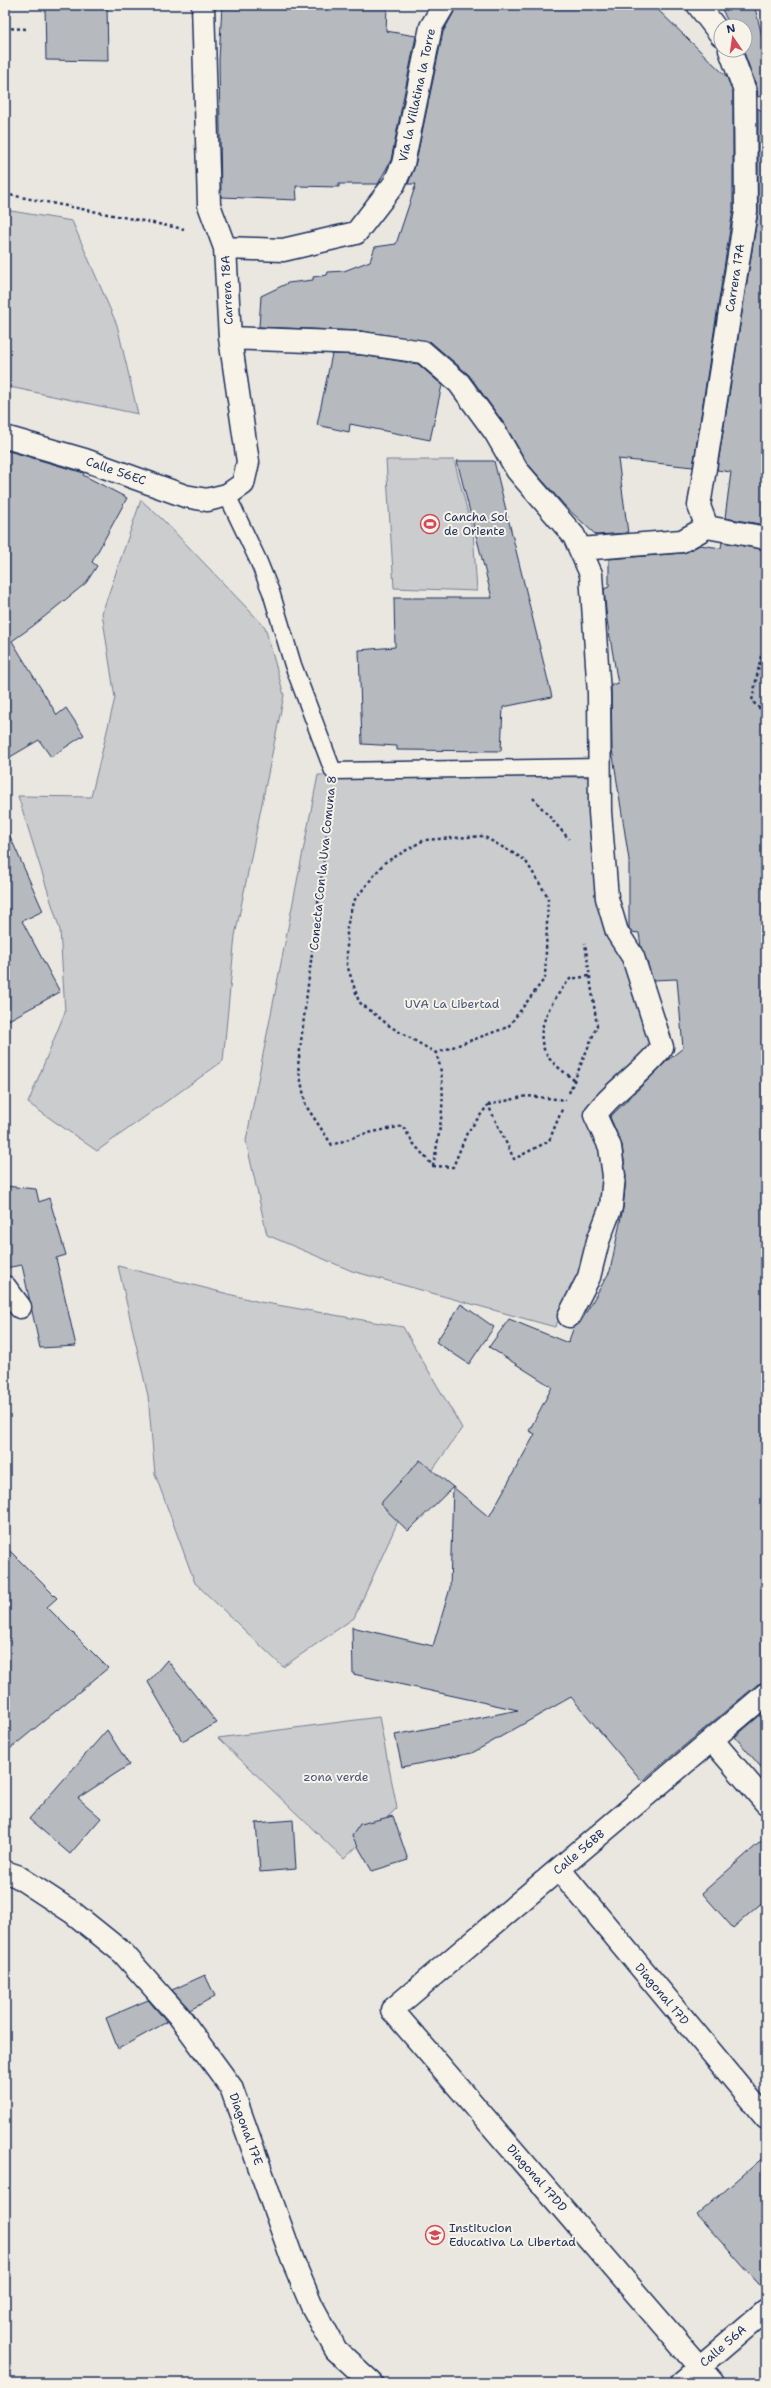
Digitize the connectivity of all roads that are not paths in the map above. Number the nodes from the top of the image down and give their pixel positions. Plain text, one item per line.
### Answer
1 (203, 5) edge
2 (444, 5) edge
3 (698, 5) edge
4 (713, 25) edge
5 (733, 58) edge
6 (222, 242) junction
7 (230, 338) junction
8 (5, 437) edge
9 (227, 495) junction
10 (707, 528) junction
11 (766, 538) edge
12 (580, 549) junction
13 (601, 767) junction
14 (5, 1287) edge
15 (20, 1307) dead end
16 (569, 1316) dead end
17 (766, 1694) edge
18 (712, 1740) junction
19 (766, 1803) edge
20 (559, 1869) junction
21 (5, 1872) edge
22 (392, 2010) joint
23 (766, 2118) edge
24 (766, 2310) edge
25 (700, 2366) junction
26 (372, 2383) edge
27 (681, 2383) edge
28 (713, 2383) edge

1 - 6 street, Carrera 18A
2 - 6 street, Vía la Villatina la Torre
3 - 4 street
5 - 10 street, Carrera 17A
6 - 7 street, Carrera 18A
7 - 9 street, Carrera 18A
7 - 12 street
8 - 9 street, Calle 56EC
9 - 13 lane, Conecta Con la Uva Comuna 8
10 - 11 street
10 - 12 street
12 - 13 street
13 - 16 street
14 - 15 street
17 - 18 street, Calle 56BB
18 - 19 street
18 - 20 street, Calle 56BB
20 - 22 street, Calle 56BB
20 - 23 street, Diagonal 17D
21 - 26 street, Diagonal 17E
22 - 25 street, Diagonal 17DD
24 - 25 street, Calle 56A
25 - 27 street, Calle 56A
25 - 28 street, Diagonal 17DD

